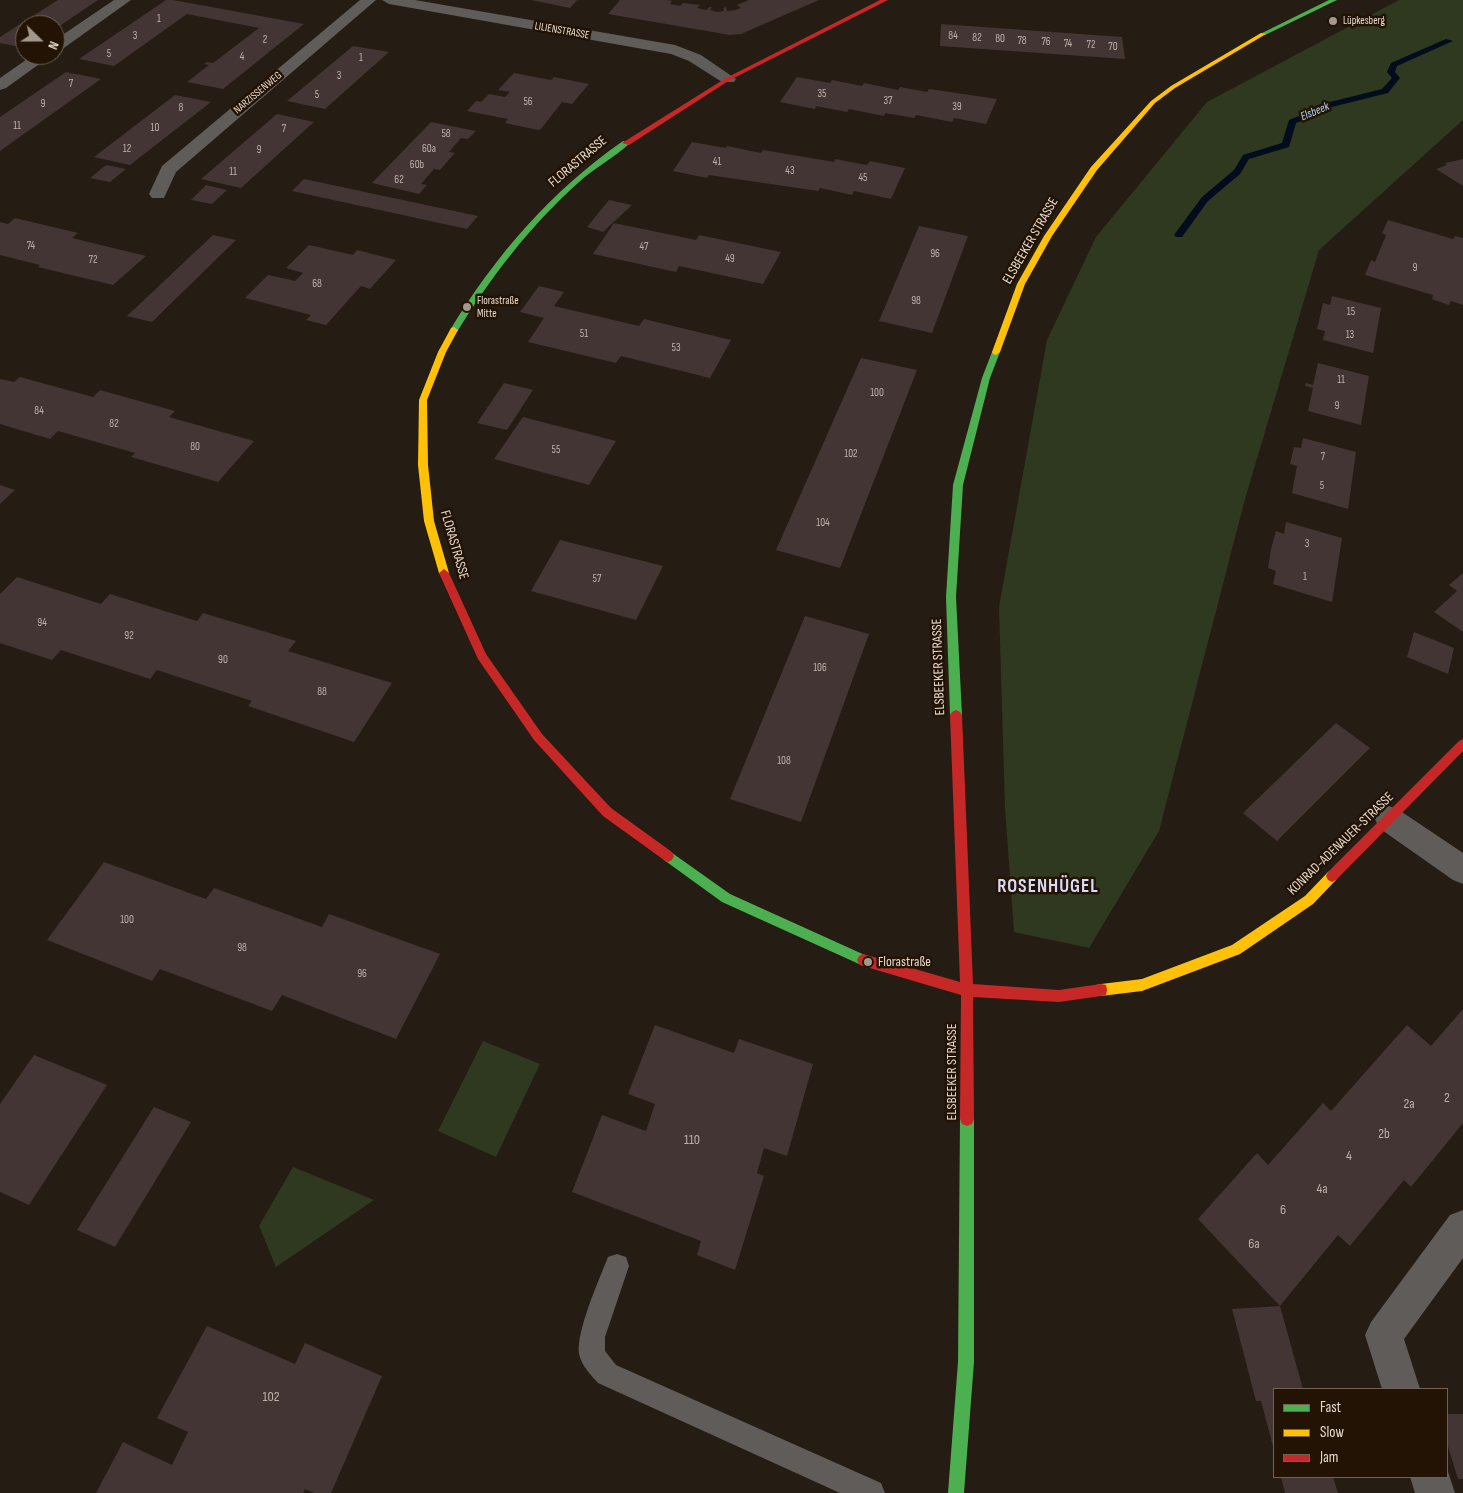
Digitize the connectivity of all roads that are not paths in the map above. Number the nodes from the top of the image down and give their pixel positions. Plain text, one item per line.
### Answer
1 (124, 0) edge
2 (369, 0) edge
3 (389, 0) edge
4 (885, 0) edge
5 (1334, 0) edge
6 (65, 40) edge
7 (29, 65) edge
8 (728, 79) junction
9 (0, 85) edge
10 (158, 194) dead end
11 (1463, 744) edge
12 (1389, 819) junction
13 (1463, 870) edge
14 (967, 990) junction
15 (1463, 1228) edge
16 (617, 1266) dead end
17 (1402, 1388) edge
18 (1430, 1478) edge
19 (871, 1493) edge
20 (956, 1493) edge
21 (1435, 1493) edge

1 - 6 street
2 - 10 street, NARZISSENWEG
3 - 8 street, LILIENSTRASSE
4 - 8 street, FLORASTRASSE
5 - 14 street, ELSBEEKER STRASSE
7 - 9 street
8 - 14 street, FLORASTRASSE
11 - 12 street, KONRAD-ADENAUER-STRASSE
12 - 13 street
12 - 14 street, KONRAD-ADENAUER-STRASSE
14 - 20 street, ELSBEEKER STRASSE
15 - 17 street
16 - 19 lane
18 - 21 street

